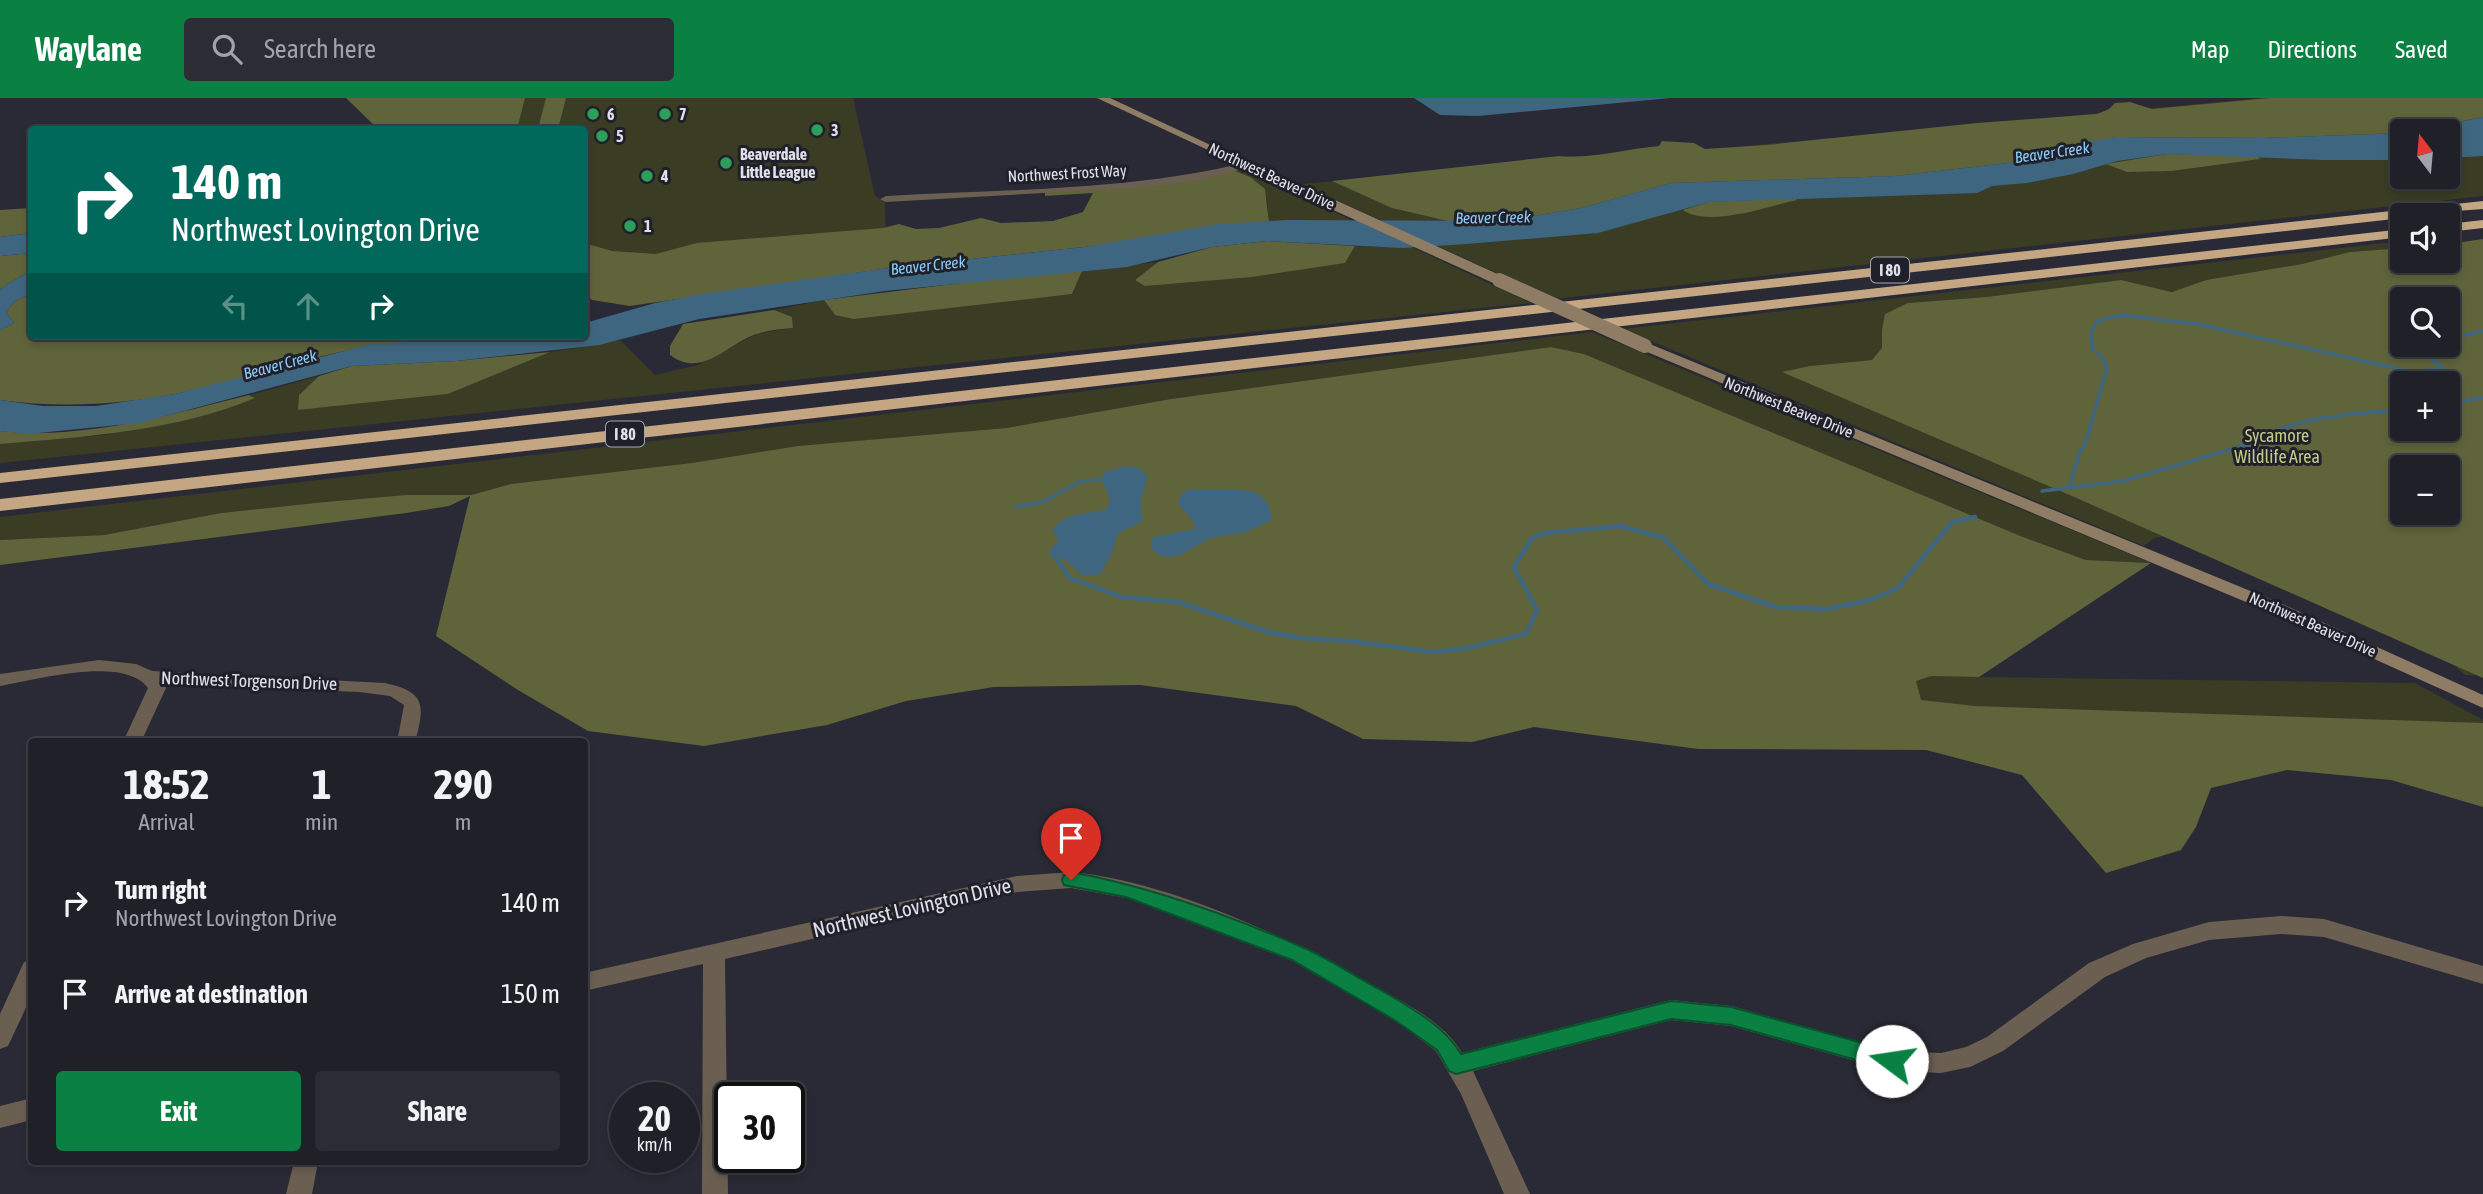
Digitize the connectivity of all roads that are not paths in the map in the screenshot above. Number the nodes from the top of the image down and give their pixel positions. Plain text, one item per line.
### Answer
1 (1102, 98) edge
2 (1248, 165) junction
3 (886, 199) dead end
4 (2483, 205) edge
5 (2483, 224) edge
6 (2460, 227) edge
7 (2390, 234) edge
8 (0, 478) edge
9 (0, 505) edge
10 (149, 677) junction
11 (0, 680) edge
12 (2483, 702) edge
13 (134, 738) edge
14 (406, 738) edge
15 (714, 954) junction
16 (2483, 975) edge
17 (28, 978) edge
18 (588, 981) edge
19 (0, 1039) edge
20 (1456, 1065) junction
21 (28, 1110) edge
22 (0, 1117) edge
23 (305, 1165) edge
24 (299, 1194) edge
25 (715, 1194) edge
26 (1517, 1194) edge

1 - 2 main road, Northwest Beaver Drive
2 - 3 street, Northwest Frost Way
2 - 12 main road, Northwest Beaver Drive, bridge
4 - 8 highway, I 80
5 - 6 highway
7 - 9 highway, I 80
10 - 11 street, Northwest Torgenson Drive
10 - 13 street
10 - 14 street, Northwest Torgenson Drive
15 - 18 street, Northwest Lovington Drive
15 - 20 street, Northwest Lovington Drive
15 - 25 street
16 - 20 street
17 - 19 street
20 - 26 street, Northwest Lovington Drive
21 - 22 street
23 - 24 street

